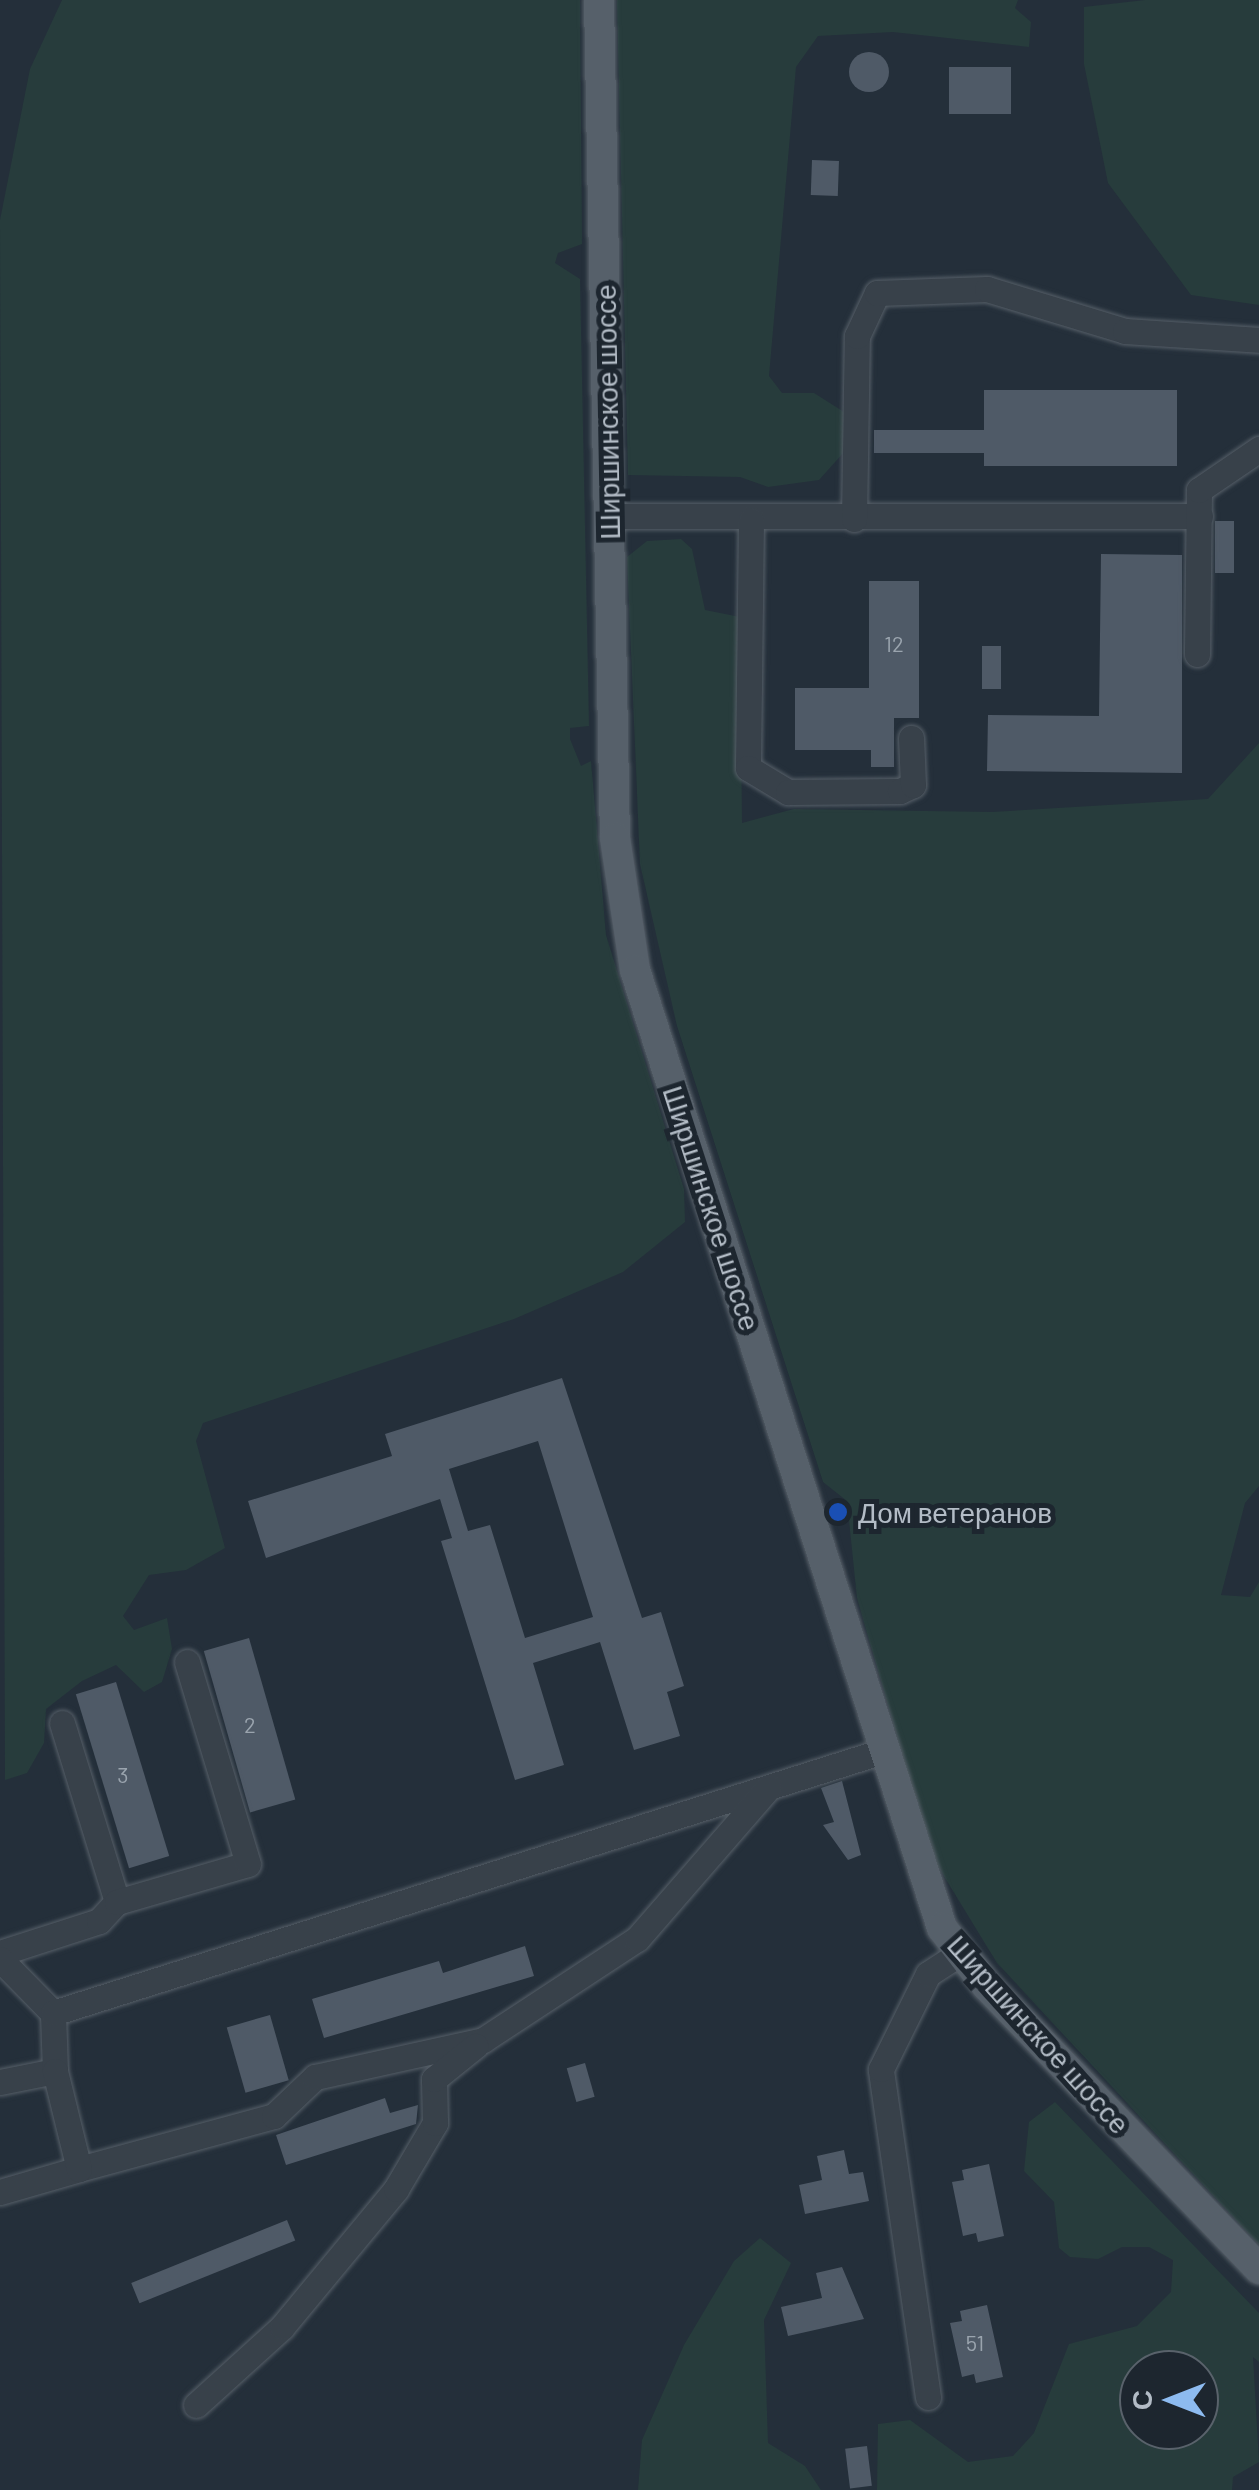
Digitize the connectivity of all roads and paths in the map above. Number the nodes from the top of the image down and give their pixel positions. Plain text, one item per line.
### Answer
1 (599, 0) edge
2 (1259, 340) edge
3 (1259, 449) edge
4 (609, 516) junction
5 (1200, 516) junction
6 (854, 519) junction
7 (751, 520) junction
8 (1197, 654) dead end
9 (912, 738) dead end
10 (187, 1662) dead end
11 (62, 1723) dead end
12 (886, 1750) junction
13 (770, 1787) junction
14 (117, 1902) junction
15 (960, 1953) junction
16 (0, 1956) edge
17 (53, 2013) junction
18 (483, 2040) junction
19 (54, 2071) junction
20 (0, 2082) edge
21 (79, 2169) junction
22 (0, 2192) edge
23 (1259, 2269) edge
24 (928, 2397) dead end
25 (196, 2405) dead end

1 - 4 main road, Ширшинское шоссе
2 - 6 lane
3 - 5 lane
4 - 7 lane
4 - 12 main road, Ширшинское шоссе
5 - 6 lane
5 - 8 lane
6 - 7 lane
7 - 9 lane
10 - 14 lane
11 - 14 lane
12 - 13 lane
12 - 15 main road, Ширшинское шоссе
13 - 17 lane
13 - 18 lane
14 - 16 lane
15 - 23 main road, Ширшинское шоссе
15 - 24 lane
16 - 17 lane
17 - 19 lane
18 - 21 lane
18 - 25 lane
19 - 20 lane
19 - 21 lane
21 - 22 lane

